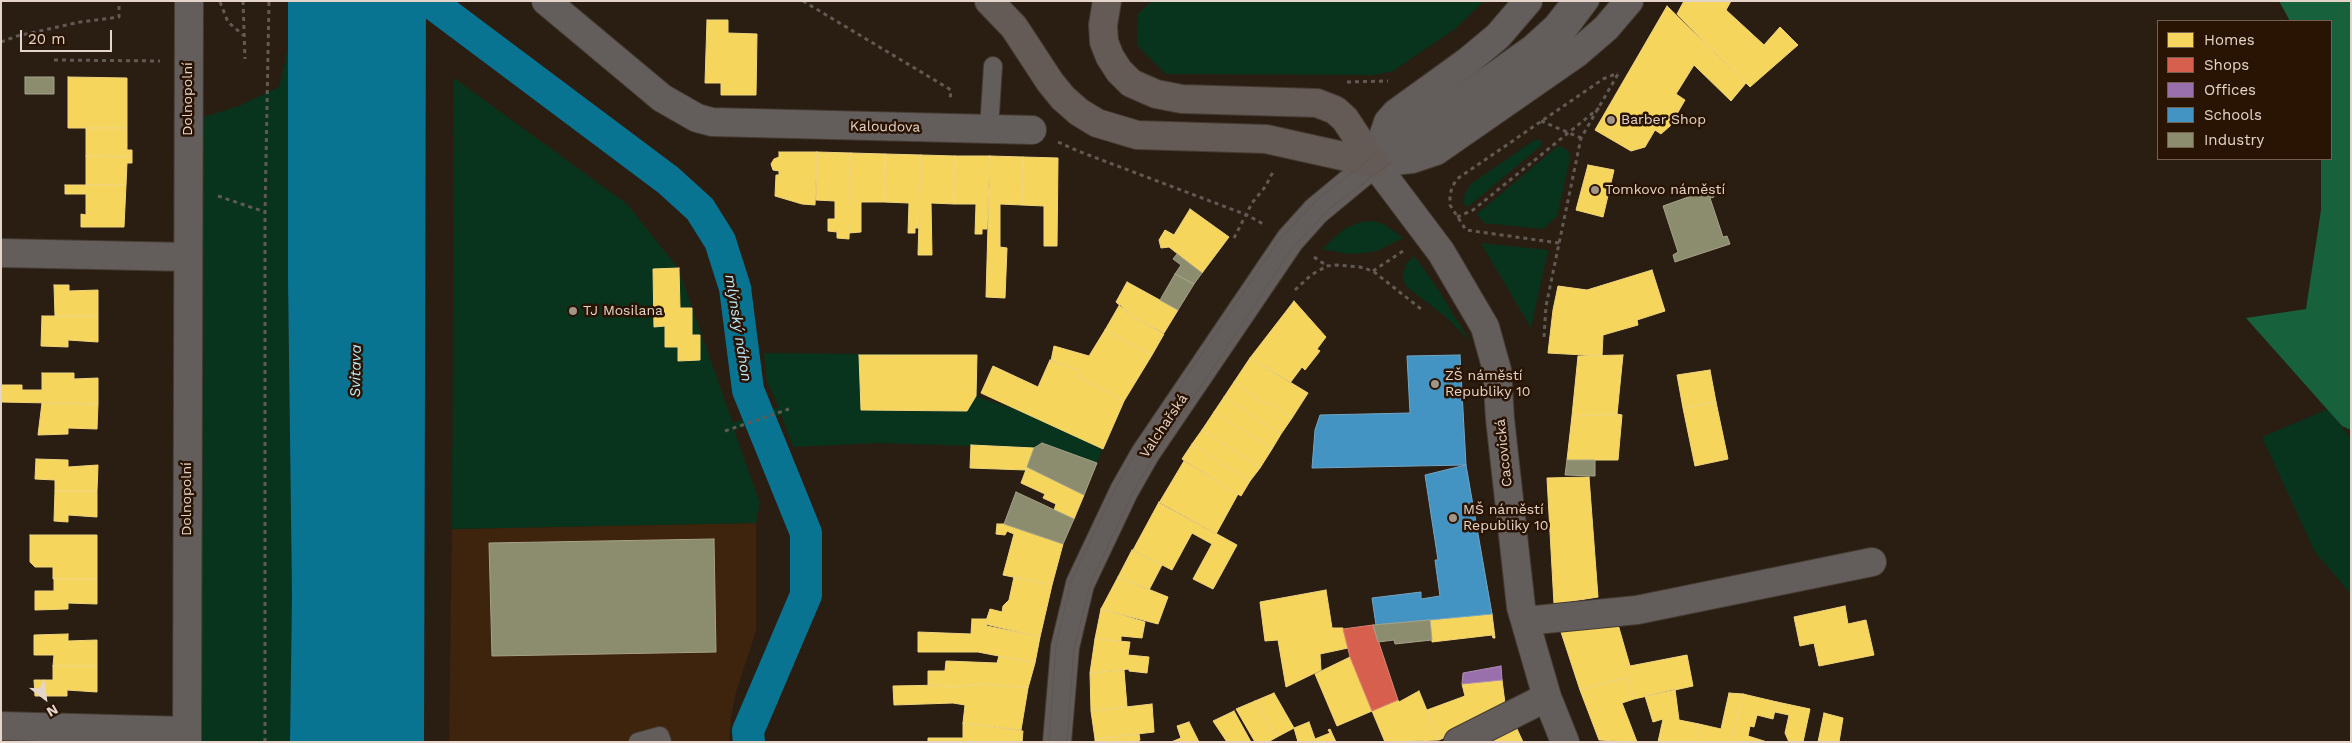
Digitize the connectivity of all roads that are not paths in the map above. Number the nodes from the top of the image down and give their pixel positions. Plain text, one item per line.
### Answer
1 (190, 1) edge
2 (546, 1) edge
3 (989, 1) edge
4 (1107, 1) edge
5 (1528, 1) edge
6 (1571, 1) edge
7 (1590, 1) edge
8 (1628, 1) edge
9 (993, 66) dead end
10 (989, 129) junction
11 (1032, 130) road end
12 (1381, 160) junction
13 (1, 253) edge
14 (187, 257) junction
15 (1872, 562) dead end
16 (1525, 621) junction
17 (1547, 698) junction
18 (1, 726) edge
19 (187, 736) edge
20 (638, 742) edge
21 (662, 742) edge
22 (1058, 742) edge
23 (1458, 742) edge
24 (1565, 742) edge

1 - 14 street, Dolnopolní
2 - 10 street, Kaloudova
3 - 12 highway
4 - 12 highway
5 - 12 street
6 - 12 lane
7 - 12 lane
8 - 12 street
9 - 10 lane
10 - 11 street, Kaloudova
12 - 16 street, Cacovická
12 - 22 street, Valchařská
13 - 14 street
14 - 19 street, Dolnopolní
15 - 16 street
16 - 17 street, Cacovická
17 - 23 street
17 - 24 street, Cacovická
18 - 19 street
20 - 21 lane

